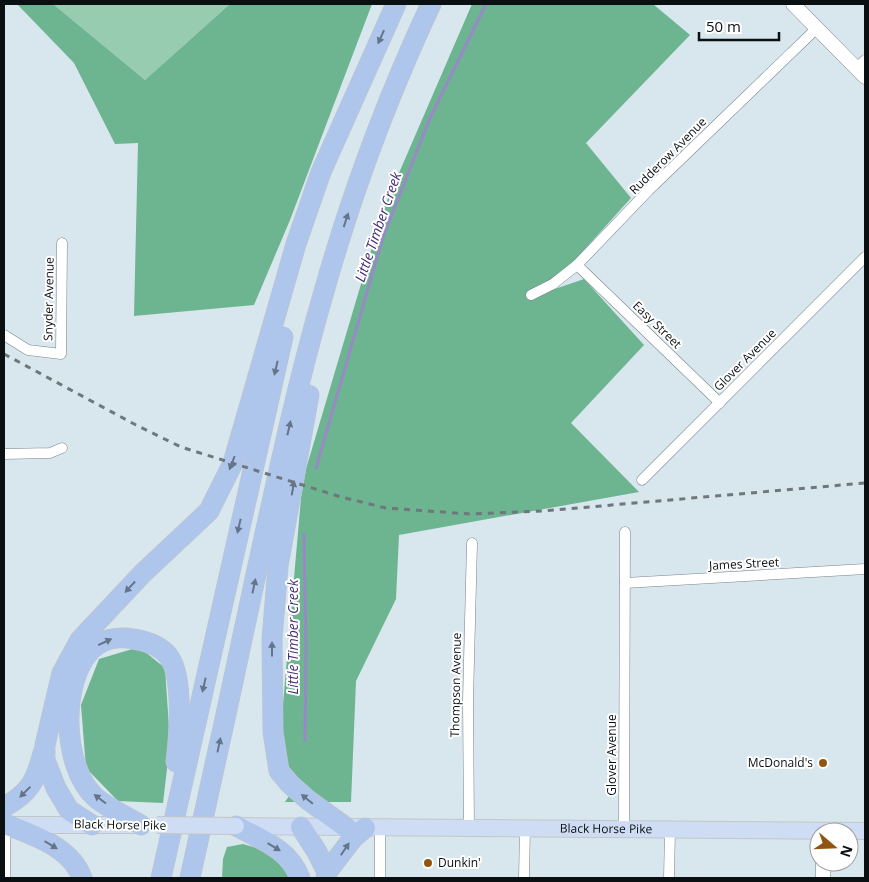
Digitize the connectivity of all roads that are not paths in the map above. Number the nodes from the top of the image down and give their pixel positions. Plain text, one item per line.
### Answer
1 (396, 4) edge
2 (431, 4) edge
3 (793, 4) edge
4 (817, 28) junction
5 (862, 69) edge
6 (366, 70) junction
7 (62, 244) dead end
8 (335, 254) junction
9 (865, 257) edge
10 (577, 265) junction
11 (531, 295) dead end
12 (4, 335) edge
13 (720, 403) junction
14 (62, 448) dead end
15 (4, 454) edge
16 (642, 480) dead end
17 (625, 532) dead end
18 (472, 543) dead end
19 (865, 569) edge
20 (625, 583) junction
21 (47, 736) junction
22 (211, 782) junction
23 (5, 820) edge
24 (92, 825) junction
25 (149, 825) junction
26 (236, 826) junction
27 (301, 827) junction
28 (364, 828) junction
29 (469, 828) junction
30 (525, 828) junction
31 (624, 828) junction
32 (670, 830) junction
33 (809, 831) edge
34 (326, 875) edge
35 (5, 878) edge
36 (82, 878) edge
37 (160, 878) edge
38 (190, 878) edge
39 (202, 878) edge
40 (300, 878) edge
41 (380, 878) edge
42 (524, 878) edge
43 (669, 878) edge

1 -> 6 highway
8 -> 2 highway
3 - 4 street
4 - 5 street
4 - 10 street, Rudderow Avenue
6 -> 21 highway
6 -> 37 highway
7 - 12 street, Snyder Avenue
22 -> 8 highway
28 -> 8 highway
9 - 13 street, Glover Avenue
10 - 11 street, Rudderow Avenue
10 - 13 street, Easy Street
13 - 16 street, Glover Avenue
14 - 15 street
17 - 20 street, Glover Avenue
18 - 29 street, Thompson Avenue
19 - 20 street, James Street
20 - 31 street, Glover Avenue
21 -> 23 highway
21 - 24 highway
22 - 38 highway
22 - 39 highway
23 - 24 main road, Black Horse Pike
23 - 35 street
23 -> 36 highway
24 - 25 main road, Black Horse Pike
25 - 26 main road, Black Horse Pike, bridge
25 -> 37 highway
26 - 27 main road, Black Horse Pike
26 -> 40 highway
27 - 28 main road, Black Horse Pike
27 - 34 highway
28 - 29 main road, Black Horse Pike
34 -> 28 highway
28 - 41 street
29 - 30 main road, Black Horse Pike
30 - 31 main road, Black Horse Pike
30 - 42 street
31 - 32 main road, Black Horse Pike
32 - 33 main road, Black Horse Pike
32 - 43 street

